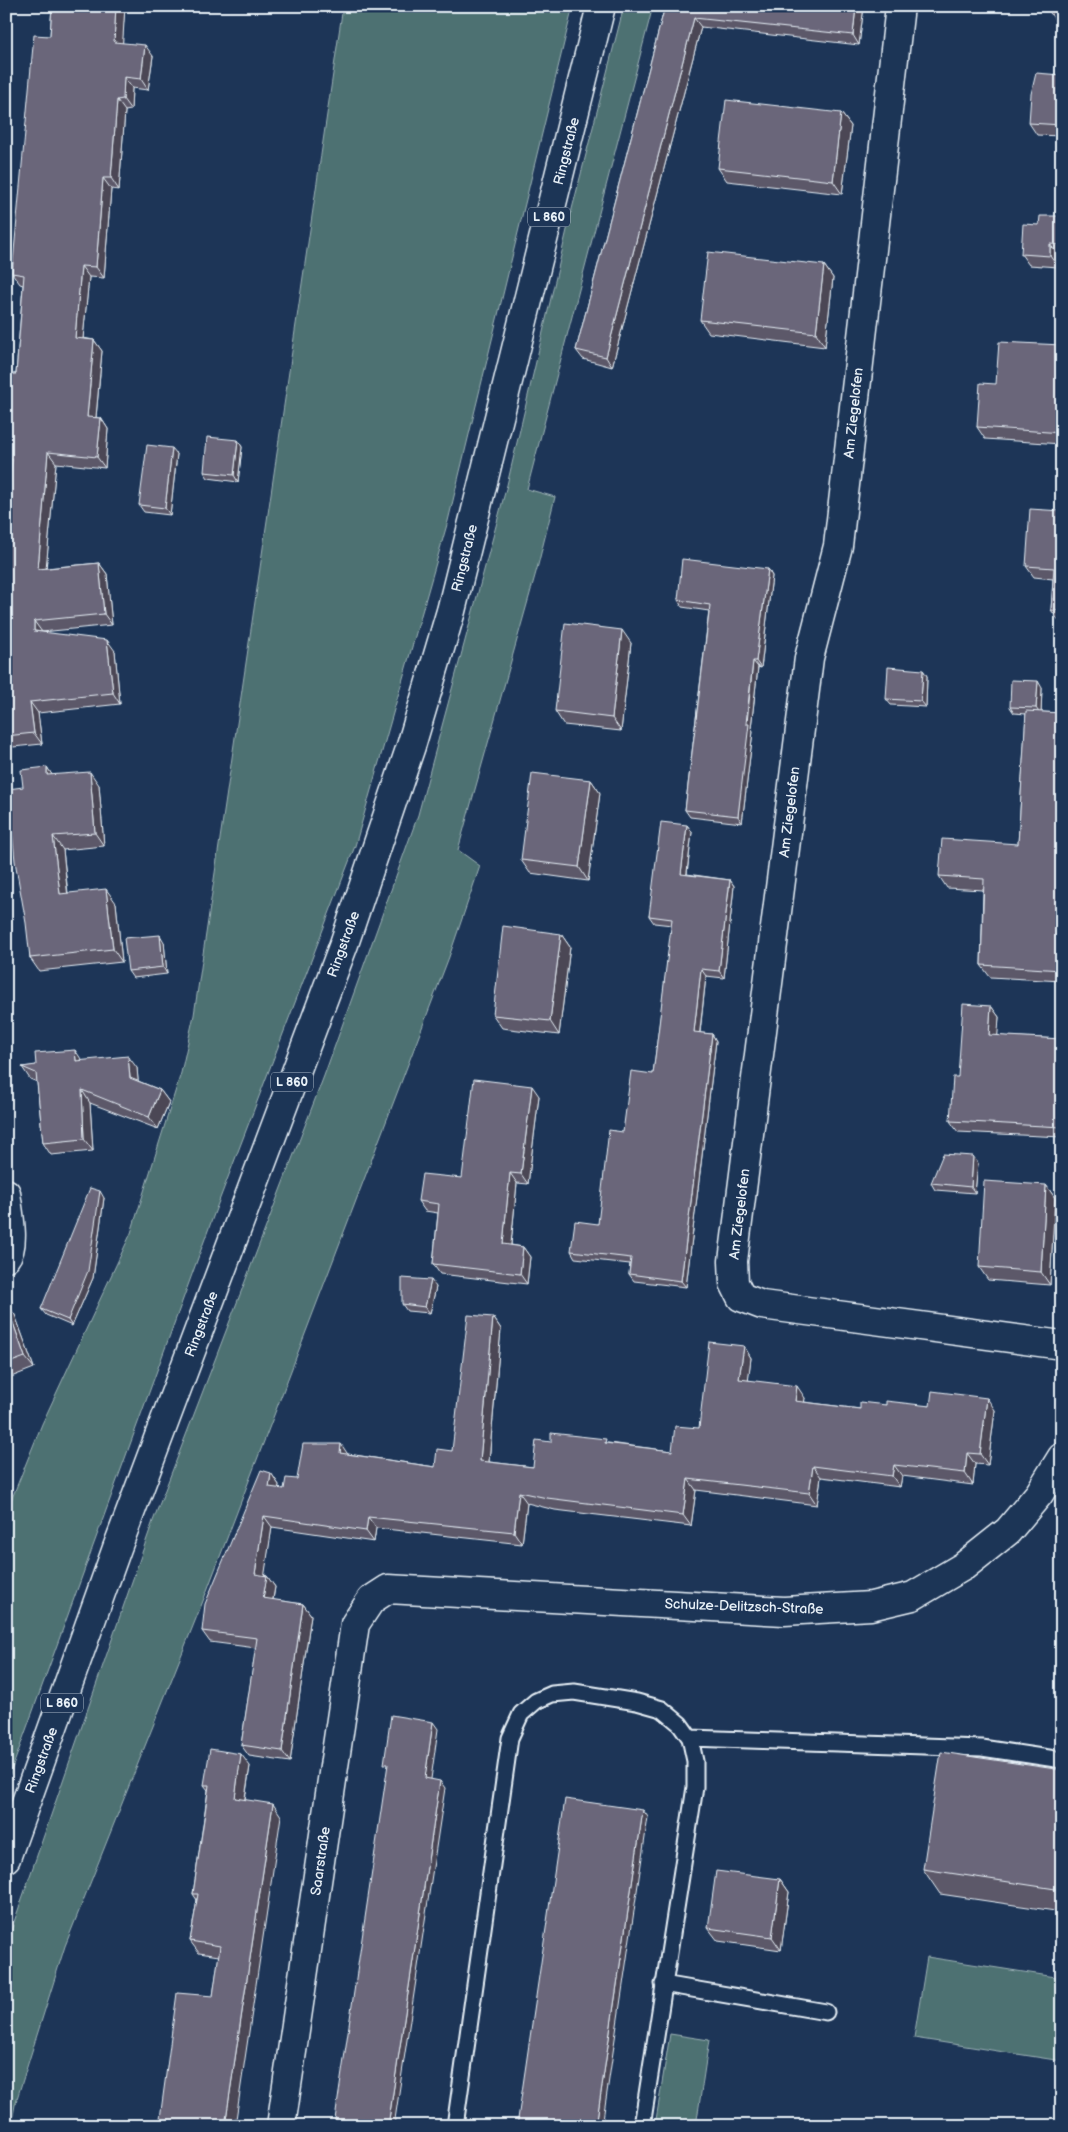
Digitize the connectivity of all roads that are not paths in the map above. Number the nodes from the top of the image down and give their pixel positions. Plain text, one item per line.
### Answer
1 (601, 6) edge
2 (900, 6) edge
3 (6, 1194) edge
4 (6, 1257) edge
5 (1062, 1345) edge
6 (1062, 1457) edge
7 (371, 1600) joint
8 (690, 1738) junction
9 (1062, 1760) edge
10 (6, 1858) edge
11 (663, 1984) junction
12 (826, 2012) dead end
13 (281, 2126) edge
14 (455, 2126) edge
15 (642, 2126) edge

1 - 10 street, Ringstraße / L 860
2 - 5 street, Am Ziegelofen
3 - 4 street
6 - 7 street, Schulze-Delitzsch-Straße
7 - 13 street, Saarstraße
8 - 9 lane
8 - 11 lane
8 - 14 lane
11 - 12 lane
11 - 15 lane

